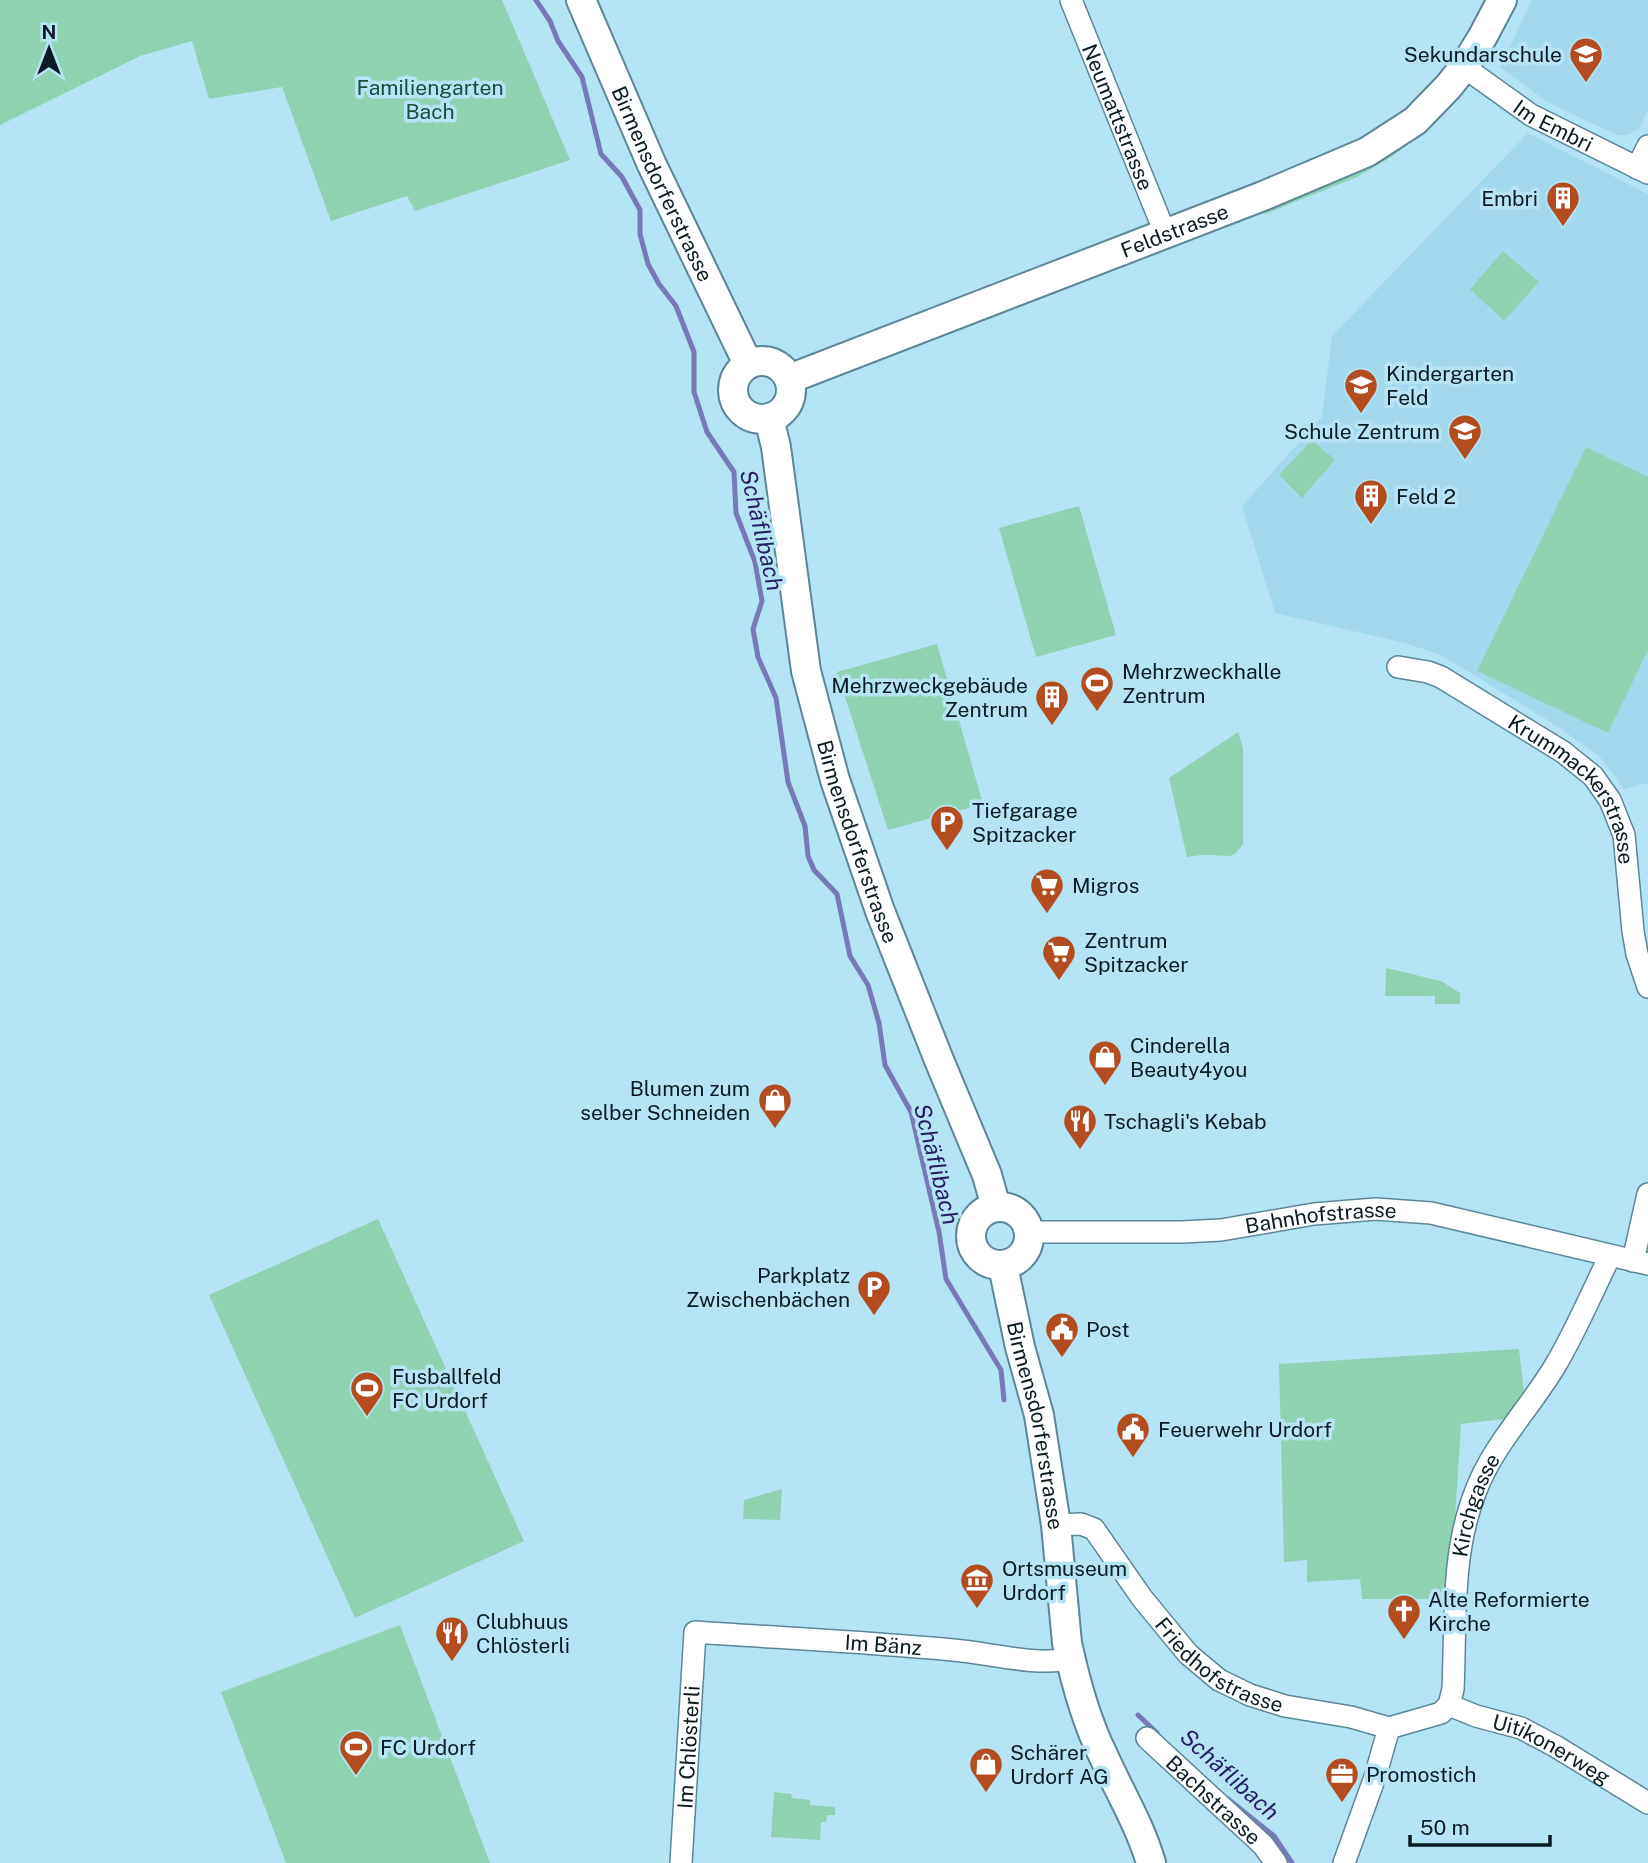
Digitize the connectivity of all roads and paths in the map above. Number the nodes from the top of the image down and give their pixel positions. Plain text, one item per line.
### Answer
1 (581, 0) edge
2 (1070, 0) edge
3 (1502, 0) edge
4 (1464, 67) junction
5 (1648, 146) edge
6 (1643, 171) edge
7 (1165, 233) junction
8 (748, 365) junction
9 (789, 379) junction
10 (769, 418) junction
11 (1398, 667) dead end
12 (1648, 987) edge
13 (1648, 1194) edge
14 (996, 1207) junction
15 (1028, 1232) junction
16 (1610, 1256) junction
17 (1641, 1262) edge
18 (1003, 1266) junction
19 (1056, 1525) junction
20 (695, 1632) joint
21 (1071, 1659) junction
22 (1449, 1705) junction
23 (1389, 1728) junction
24 (1147, 1738) dead end
25 (1648, 1803) edge
26 (681, 1863) edge
27 (1151, 1863) edge
28 (1276, 1863) edge
29 (1344, 1863) edge

1 - 8 main road, Birmensdorferstrasse
2 - 7 street, Neumattstrasse
3 - 4 main road, Feldstrasse
4 - 6 street, Im Embri
4 - 7 main road, Feldstrasse
5 - 6 street
7 - 9 main road, Feldstrasse
8 - 9 main road
8 - 10 main road
9 - 10 main road
10 - 14 main road, Birmensdorferstrasse
11 - 12 street, Krummackerstrasse
13 - 17 street
14 - 15 main road
14 - 18 main road
15 - 16 street, Bahnhofstrasse
15 - 18 main road
16 - 17 street, Bahnhofstrasse
16 - 22 street, Kirchgasse
18 - 19 main road, Birmensdorferstrasse
19 - 21 main road, Birmensdorferstrasse
19 - 23 street, Friedhofstrasse
20 - 21 street, Im Bänz
20 - 26 street, Im Chlösterli
21 - 27 main road, Birmensdorferstrasse
22 - 23 street
22 - 25 street, Uitikonerweg
23 - 29 street
24 - 28 street, Bachstrasse

